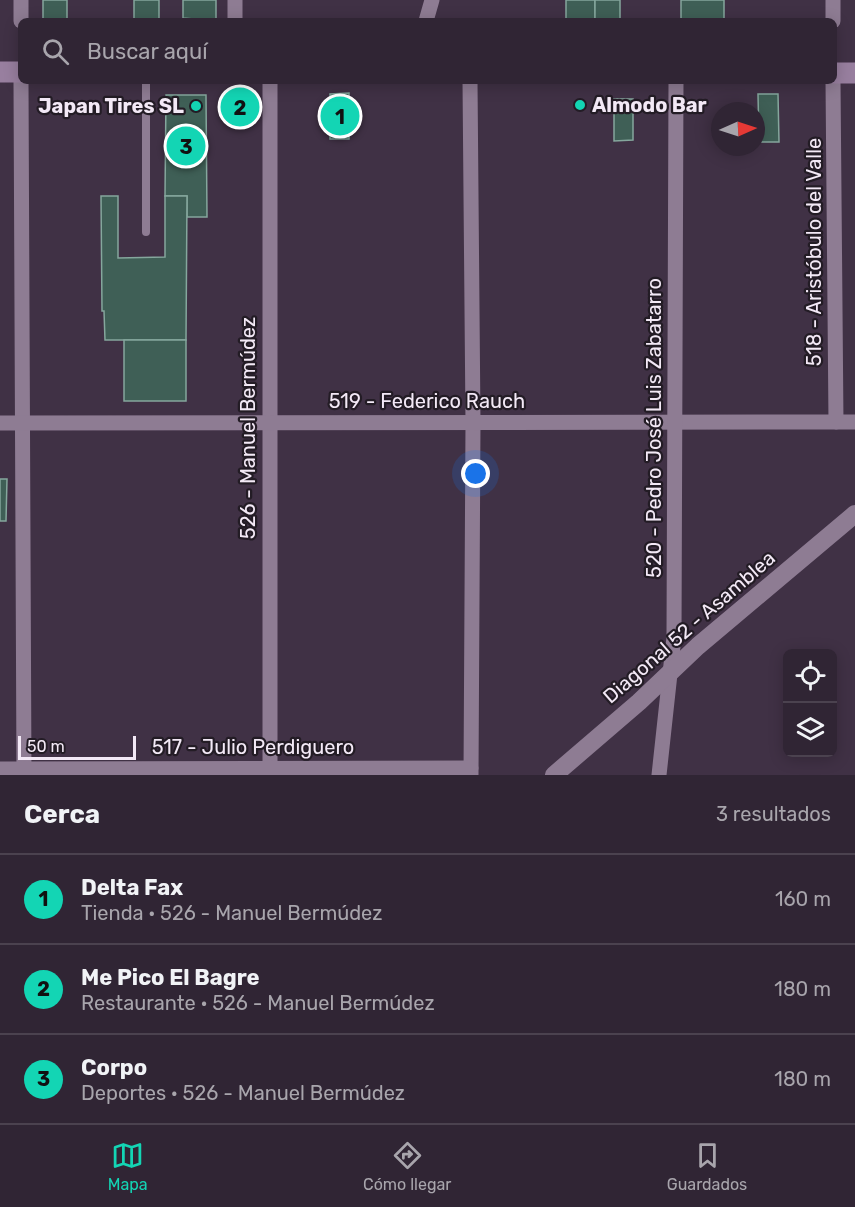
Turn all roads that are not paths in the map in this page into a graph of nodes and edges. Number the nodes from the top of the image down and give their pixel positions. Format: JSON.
{"nodes":[{"id":1,"x":21,"y":0,"type":"edge"},
{"id":2,"x":235,"y":0,"type":"edge"},
{"id":3,"x":432,"y":0,"type":"edge"},
{"id":4,"x":833,"y":0,"type":"edge"},
{"id":5,"x":21,"y":18,"type":"edge"},
{"id":6,"x":235,"y":18,"type":"edge"},
{"id":7,"x":427,"y":18,"type":"edge"},
{"id":8,"x":833,"y":18,"type":"edge"},
{"id":9,"x":0,"y":72,"type":"edge"},
{"id":10,"x":18,"y":72,"type":"edge"},
{"id":11,"x":837,"y":73,"type":"edge"},
{"id":12,"x":855,"y":73,"type":"edge"},
{"id":13,"x":21,"y":84,"type":"edge"},
{"id":14,"x":146,"y":84,"type":"edge"},
{"id":15,"x":270,"y":84,"type":"edge"},
{"id":16,"x":470,"y":84,"type":"edge"},
{"id":17,"x":676,"y":84,"type":"edge"},
{"id":18,"x":833,"y":84,"type":"edge"},
{"id":19,"x":147,"y":232,"type":"dead end"},
{"id":20,"x":269,"y":422,"type":"junction"},
{"id":21,"x":473,"y":422,"type":"junction"},
{"id":22,"x":676,"y":422,"type":"junction"},
{"id":23,"x":836,"y":422,"type":"junction"},
{"id":24,"x":855,"y":422,"type":"edge"},
{"id":25,"x":0,"y":423,"type":"edge"},
{"id":26,"x":22,"y":423,"type":"junction"},
{"id":27,"x":855,"y":514,"type":"edge"},
{"id":28,"x":672,"y":671,"type":"junction"},
{"id":29,"x":0,"y":769,"type":"edge"},
{"id":30,"x":24,"y":772,"type":"edge"},
{"id":31,"x":270,"y":772,"type":"edge"},
{"id":32,"x":471,"y":772,"type":"edge"},
{"id":33,"x":554,"y":775,"type":"edge"},
{"id":34,"x":659,"y":775,"type":"edge"}],
"edges":[{"from":1,"to":5,"type":"street"},
{"from":2,"to":6,"type":"street"},
{"from":3,"to":7,"type":"street"},
{"from":4,"to":8,"type":"street"},
{"from":9,"to":10,"type":"main road"},
{"from":11,"to":12,"type":"main road"},
{"from":13,"to":26,"type":"street"},
{"from":14,"to":19,"type":"lane"},
{"from":15,"to":20,"type":"street","name":"526 - Manuel Bermúdez"},
{"from":16,"to":21,"type":"street"},
{"from":17,"to":22,"type":"street","name":"520 - Pedro José Luis Zabatarro"},
{"from":18,"to":23,"type":"street","name":"518 - Aristóbulo del Valle"},
{"from":20,"to":21,"type":"street","name":"519 - Federico Rauch"},
{"from":20,"to":26,"type":"street","name":"519 - Federico Rauch"},
{"from":20,"to":31,"type":"street","name":"526 - Manuel Bermúdez"},
{"from":21,"to":22,"type":"street","name":"519 - Federico Rauch"},
{"from":21,"to":32,"type":"street"},
{"from":22,"to":23,"type":"street","name":"519 - Federico Rauch"},
{"from":22,"to":28,"type":"street","name":"520 - Pedro José Luis Zabatarro"},
{"from":23,"to":24,"type":"street","name":"519 - Federico Rauch"},
{"from":25,"to":26,"type":"street","name":"519 - Federico Rauch"},
{"from":26,"to":30,"type":"street"},
{"from":27,"to":28,"type":"street","name":"Diagonal 52 - Asamblea"},
{"from":28,"to":33,"type":"street","name":"Diagonal 52 - Asamblea"},
{"from":28,"to":34,"type":"street","name":"520 - Pedro José Luis Zabatarro"},
{"from":29,"to":30,"type":"street","name":"517 - Julio Perdiguero"},
{"from":30,"to":31,"type":"street","name":"517 - Julio Perdiguero"},
{"from":31,"to":32,"type":"street","name":"517 - Julio Perdiguero"}]}
